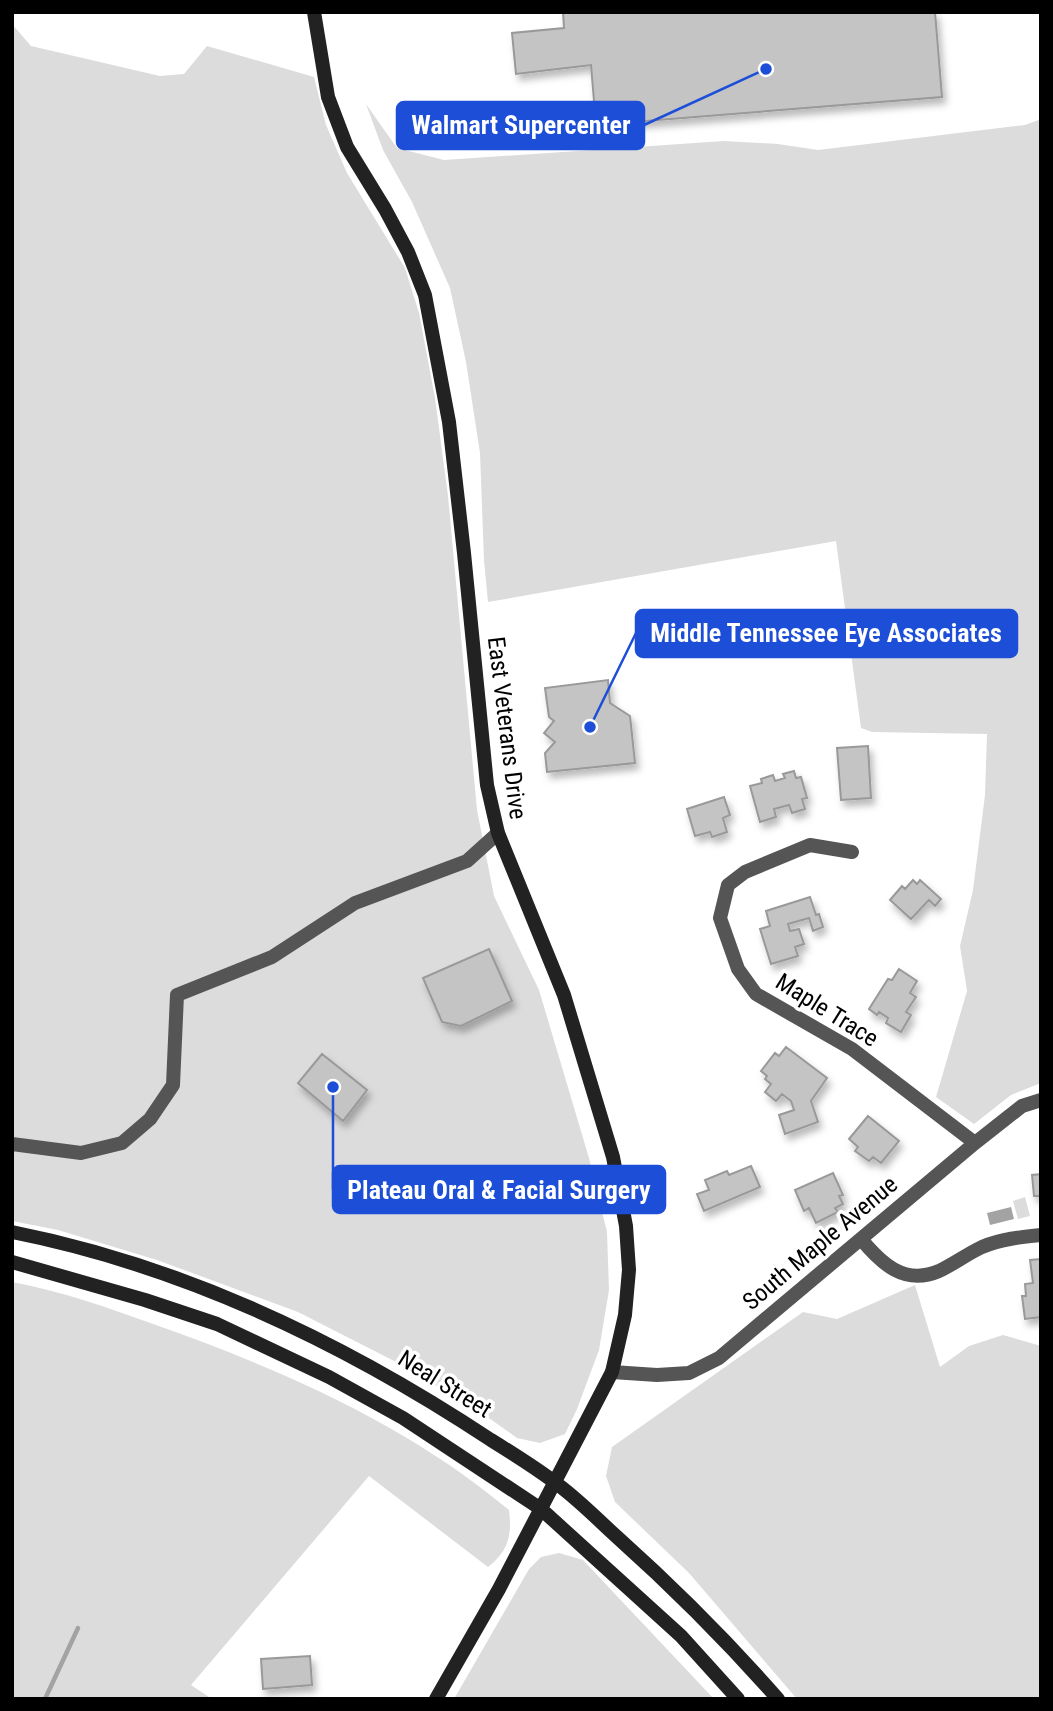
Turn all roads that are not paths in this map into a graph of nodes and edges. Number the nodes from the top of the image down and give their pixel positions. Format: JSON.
{"nodes":[{"id":1,"x":314,"y":12,"type":"edge"},
{"id":2,"x":498,"y":833,"type":"junction"},
{"id":3,"x":852,"y":852,"type":"dead end"},
{"id":4,"x":1041,"y":1100,"type":"edge"},
{"id":5,"x":975,"y":1143,"type":"junction"},
{"id":6,"x":12,"y":1144,"type":"edge"},
{"id":7,"x":12,"y":1232,"type":"edge"},
{"id":8,"x":1041,"y":1236,"type":"edge"},
{"id":9,"x":861,"y":1238,"type":"junction"},
{"id":10,"x":12,"y":1262,"type":"edge"},
{"id":11,"x":612,"y":1372,"type":"junction"},
{"id":12,"x":555,"y":1482,"type":"junction"},
{"id":13,"x":541,"y":1509,"type":"junction"},
{"id":14,"x":436,"y":1699,"type":"edge"},
{"id":15,"x":738,"y":1699,"type":"edge"},
{"id":16,"x":778,"y":1699,"type":"edge"}],
"edges":[{"from":1,"to":2,"type":"street","name":"East Veterans Drive"},
{"from":2,"to":6,"type":"street"},
{"from":2,"to":11,"type":"street","name":"East Veterans Drive"},
{"from":3,"to":5,"type":"street","name":"Maple Trace"},
{"from":4,"to":5,"type":"street","name":"South Maple Avenue"},
{"from":5,"to":9,"type":"street","name":"South Maple Avenue"},
{"from":7,"to":12,"type":"street","name":"Neal Street"},
{"from":8,"to":9,"type":"street"},
{"from":9,"to":11,"type":"street","name":"South Maple Avenue"},
{"from":10,"to":13,"type":"street","name":"Neal Street"},
{"from":11,"to":12,"type":"street","name":"East Veterans Drive"},
{"from":12,"to":13,"type":"street"},
{"from":12,"to":16,"type":"street","name":"Neal Street"},
{"from":13,"to":14,"type":"street"},
{"from":13,"to":15,"type":"street","name":"Neal Street"}]}
